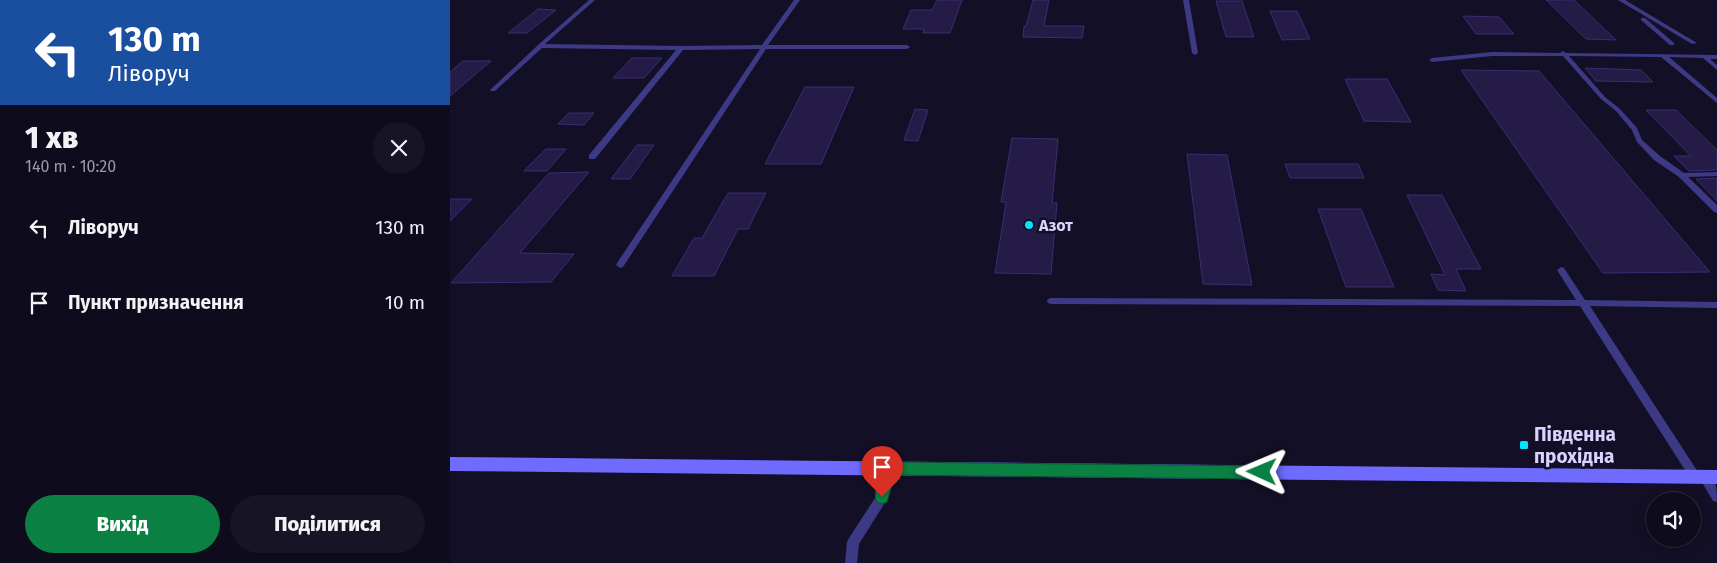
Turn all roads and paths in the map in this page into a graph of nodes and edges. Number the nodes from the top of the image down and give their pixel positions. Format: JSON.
{"nodes":[{"id":1,"x":592,"y":0,"type":"edge"},
{"id":2,"x":797,"y":0,"type":"edge"},
{"id":3,"x":1186,"y":0,"type":"edge"},
{"id":4,"x":1621,"y":0,"type":"edge"},
{"id":5,"x":1628,"y":6,"type":"junction"},
{"id":6,"x":1694,"y":43,"type":"dead end"},
{"id":7,"x":1672,"y":44,"type":"dead end"},
{"id":8,"x":540,"y":46,"type":"junction"},
{"id":9,"x":764,"y":47,"type":"junction"},
{"id":10,"x":907,"y":47,"type":"dead end"},
{"id":11,"x":681,"y":48,"type":"junction"},
{"id":12,"x":1196,"y":53,"type":"dead end"},
{"id":13,"x":1563,"y":53,"type":"junction"},
{"id":14,"x":1663,"y":55,"type":"junction"},
{"id":15,"x":1705,"y":57,"type":"junction"},
{"id":16,"x":1717,"y":57,"type":"edge"},
{"id":17,"x":1432,"y":60,"type":"dead end"},
{"id":18,"x":1717,"y":68,"type":"edge"},
{"id":19,"x":1717,"y":74,"type":"edge"},
{"id":20,"x":492,"y":90,"type":"dead end"},
{"id":21,"x":1717,"y":101,"type":"edge"},
{"id":22,"x":592,"y":157,"type":"dead end"},
{"id":23,"x":1717,"y":174,"type":"edge"},
{"id":24,"x":1682,"y":175,"type":"junction"},
{"id":25,"x":1717,"y":210,"type":"edge"},
{"id":26,"x":620,"y":265,"type":"dead end"},
{"id":27,"x":1560,"y":270,"type":"dead end"},
{"id":28,"x":1051,"y":301,"type":"dead end"},
{"id":29,"x":1582,"y":303,"type":"junction"},
{"id":30,"x":1717,"y":305,"type":"edge"},
{"id":31,"x":450,"y":464,"type":"edge"},
{"id":32,"x":889,"y":469,"type":"junction"},
{"id":33,"x":1706,"y":477,"type":"edge"},
{"id":34,"x":1717,"y":497,"type":"edge"},
{"id":35,"x":851,"y":563,"type":"edge"}],
"edges":[{"from":1,"to":8,"type":"lane"},
{"from":2,"to":9,"type":"lane"},
{"from":3,"to":12,"type":"lane"},
{"from":4,"to":5,"type":"lane"},
{"from":5,"to":6,"type":"lane"},
{"from":5,"to":7,"type":"lane"},
{"from":8,"to":11,"type":"lane"},
{"from":8,"to":20,"type":"lane"},
{"from":9,"to":10,"type":"lane"},
{"from":9,"to":11,"type":"lane"},
{"from":9,"to":26,"type":"lane"},
{"from":11,"to":22,"type":"lane"},
{"from":13,"to":14,"type":"lane"},
{"from":13,"to":17,"type":"lane"},
{"from":13,"to":24,"type":"lane"},
{"from":14,"to":15,"type":"lane"},
{"from":14,"to":21,"type":"lane"},
{"from":15,"to":16,"type":"lane"},
{"from":15,"to":18,"type":"lane"},
{"from":18,"to":19,"type":"lane"},
{"from":23,"to":24,"type":"lane"},
{"from":24,"to":25,"type":"lane"},
{"from":27,"to":29,"type":"lane"},
{"from":28,"to":29,"type":"lane"},
{"from":29,"to":30,"type":"lane"},
{"from":29,"to":33,"type":"lane"},
{"from":31,"to":32,"type":"main road"},
{"from":32,"to":33,"type":"main road"},
{"from":32,"to":35,"type":"lane"},
{"from":33,"to":34,"type":"lane"}]}
